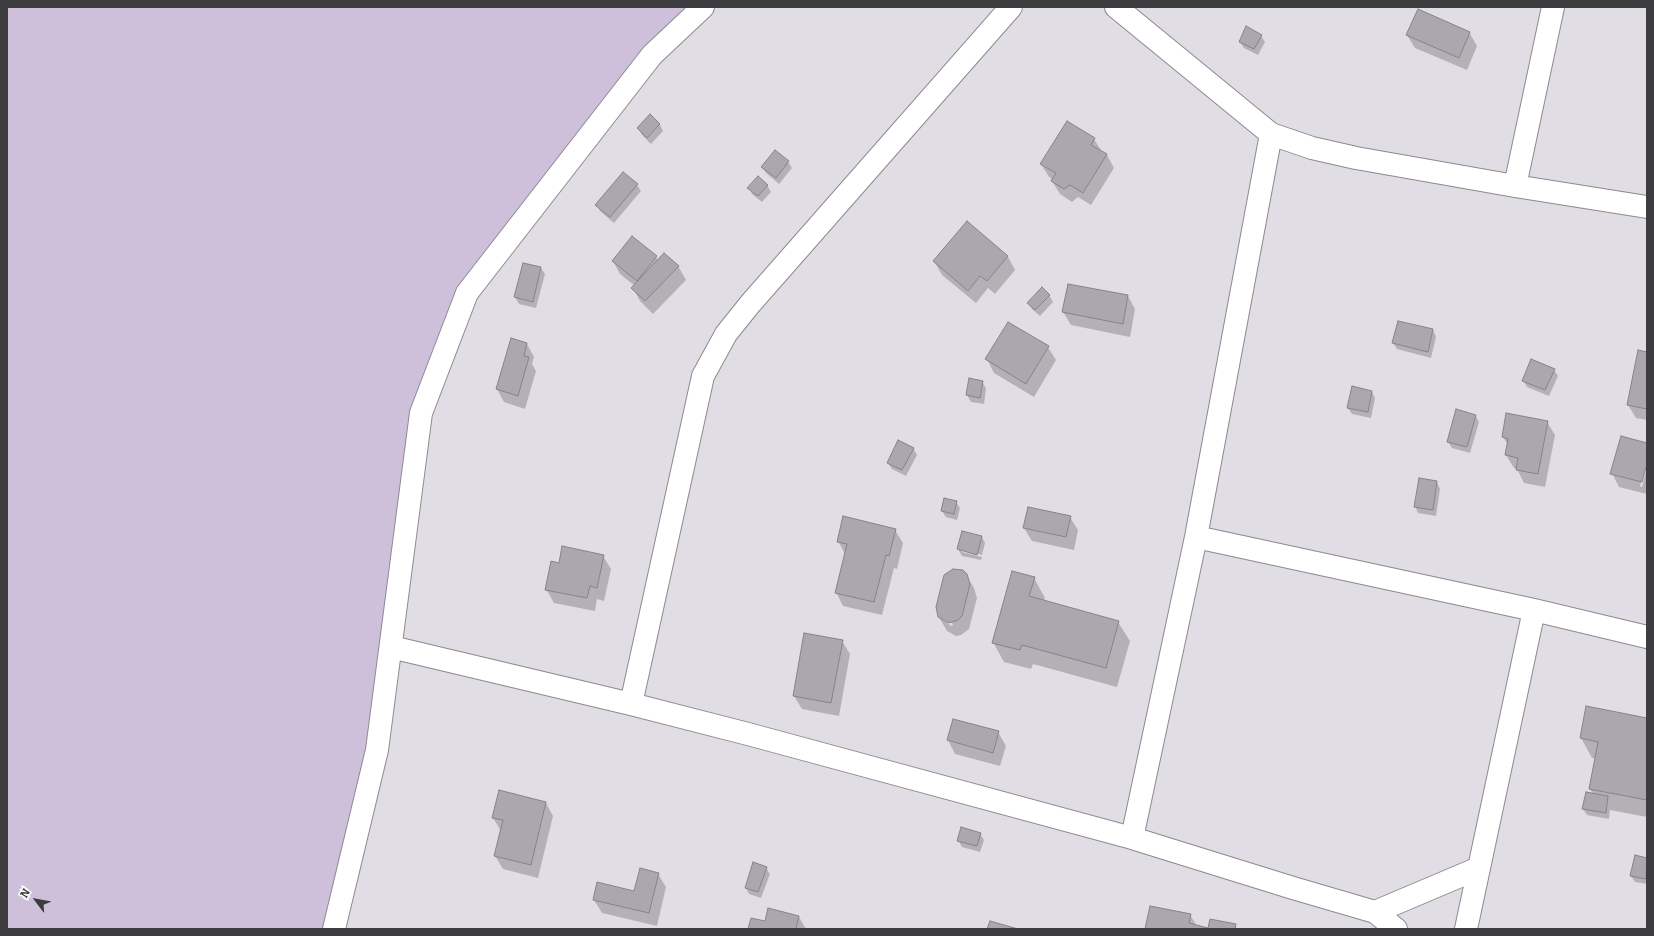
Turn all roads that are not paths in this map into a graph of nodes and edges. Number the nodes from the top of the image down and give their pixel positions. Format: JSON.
{"nodes":[{"id":1,"x":703,"y":7,"type":"edge"},
{"id":2,"x":1011,"y":7,"type":"edge"},
{"id":3,"x":1116,"y":7,"type":"edge"},
{"id":4,"x":1553,"y":7,"type":"edge"},
{"id":5,"x":1271,"y":134,"type":"junction"},
{"id":6,"x":1515,"y":186,"type":"junction"},
{"id":7,"x":1647,"y":207,"type":"edge"},
{"id":8,"x":1196,"y":537,"type":"junction"},
{"id":9,"x":1534,"y":610,"type":"junction"},
{"id":10,"x":1647,"y":637,"type":"edge"},
{"id":11,"x":390,"y":648,"type":"junction"},
{"id":12,"x":631,"y":704,"type":"junction"},
{"id":13,"x":1132,"y":838,"type":"junction"},
{"id":14,"x":1478,"y":868,"type":"junction"},
{"id":15,"x":1375,"y":912,"type":"junction"},
{"id":16,"x":334,"y":929,"type":"edge"},
{"id":17,"x":1396,"y":929,"type":"edge"},
{"id":18,"x":1466,"y":929,"type":"edge"}],
"edges":[{"from":1,"to":11,"type":"street"},
{"from":2,"to":12,"type":"street"},
{"from":3,"to":5,"type":"street"},
{"from":4,"to":6,"type":"street"},
{"from":5,"to":6,"type":"street"},
{"from":5,"to":8,"type":"street"},
{"from":6,"to":7,"type":"street"},
{"from":8,"to":9,"type":"street"},
{"from":8,"to":13,"type":"street"},
{"from":9,"to":10,"type":"street"},
{"from":9,"to":14,"type":"street"},
{"from":11,"to":12,"type":"street"},
{"from":11,"to":16,"type":"street"},
{"from":12,"to":13,"type":"street"},
{"from":13,"to":15,"type":"street"},
{"from":14,"to":15,"type":"street"},
{"from":14,"to":18,"type":"street"},
{"from":15,"to":17,"type":"street"}]}
